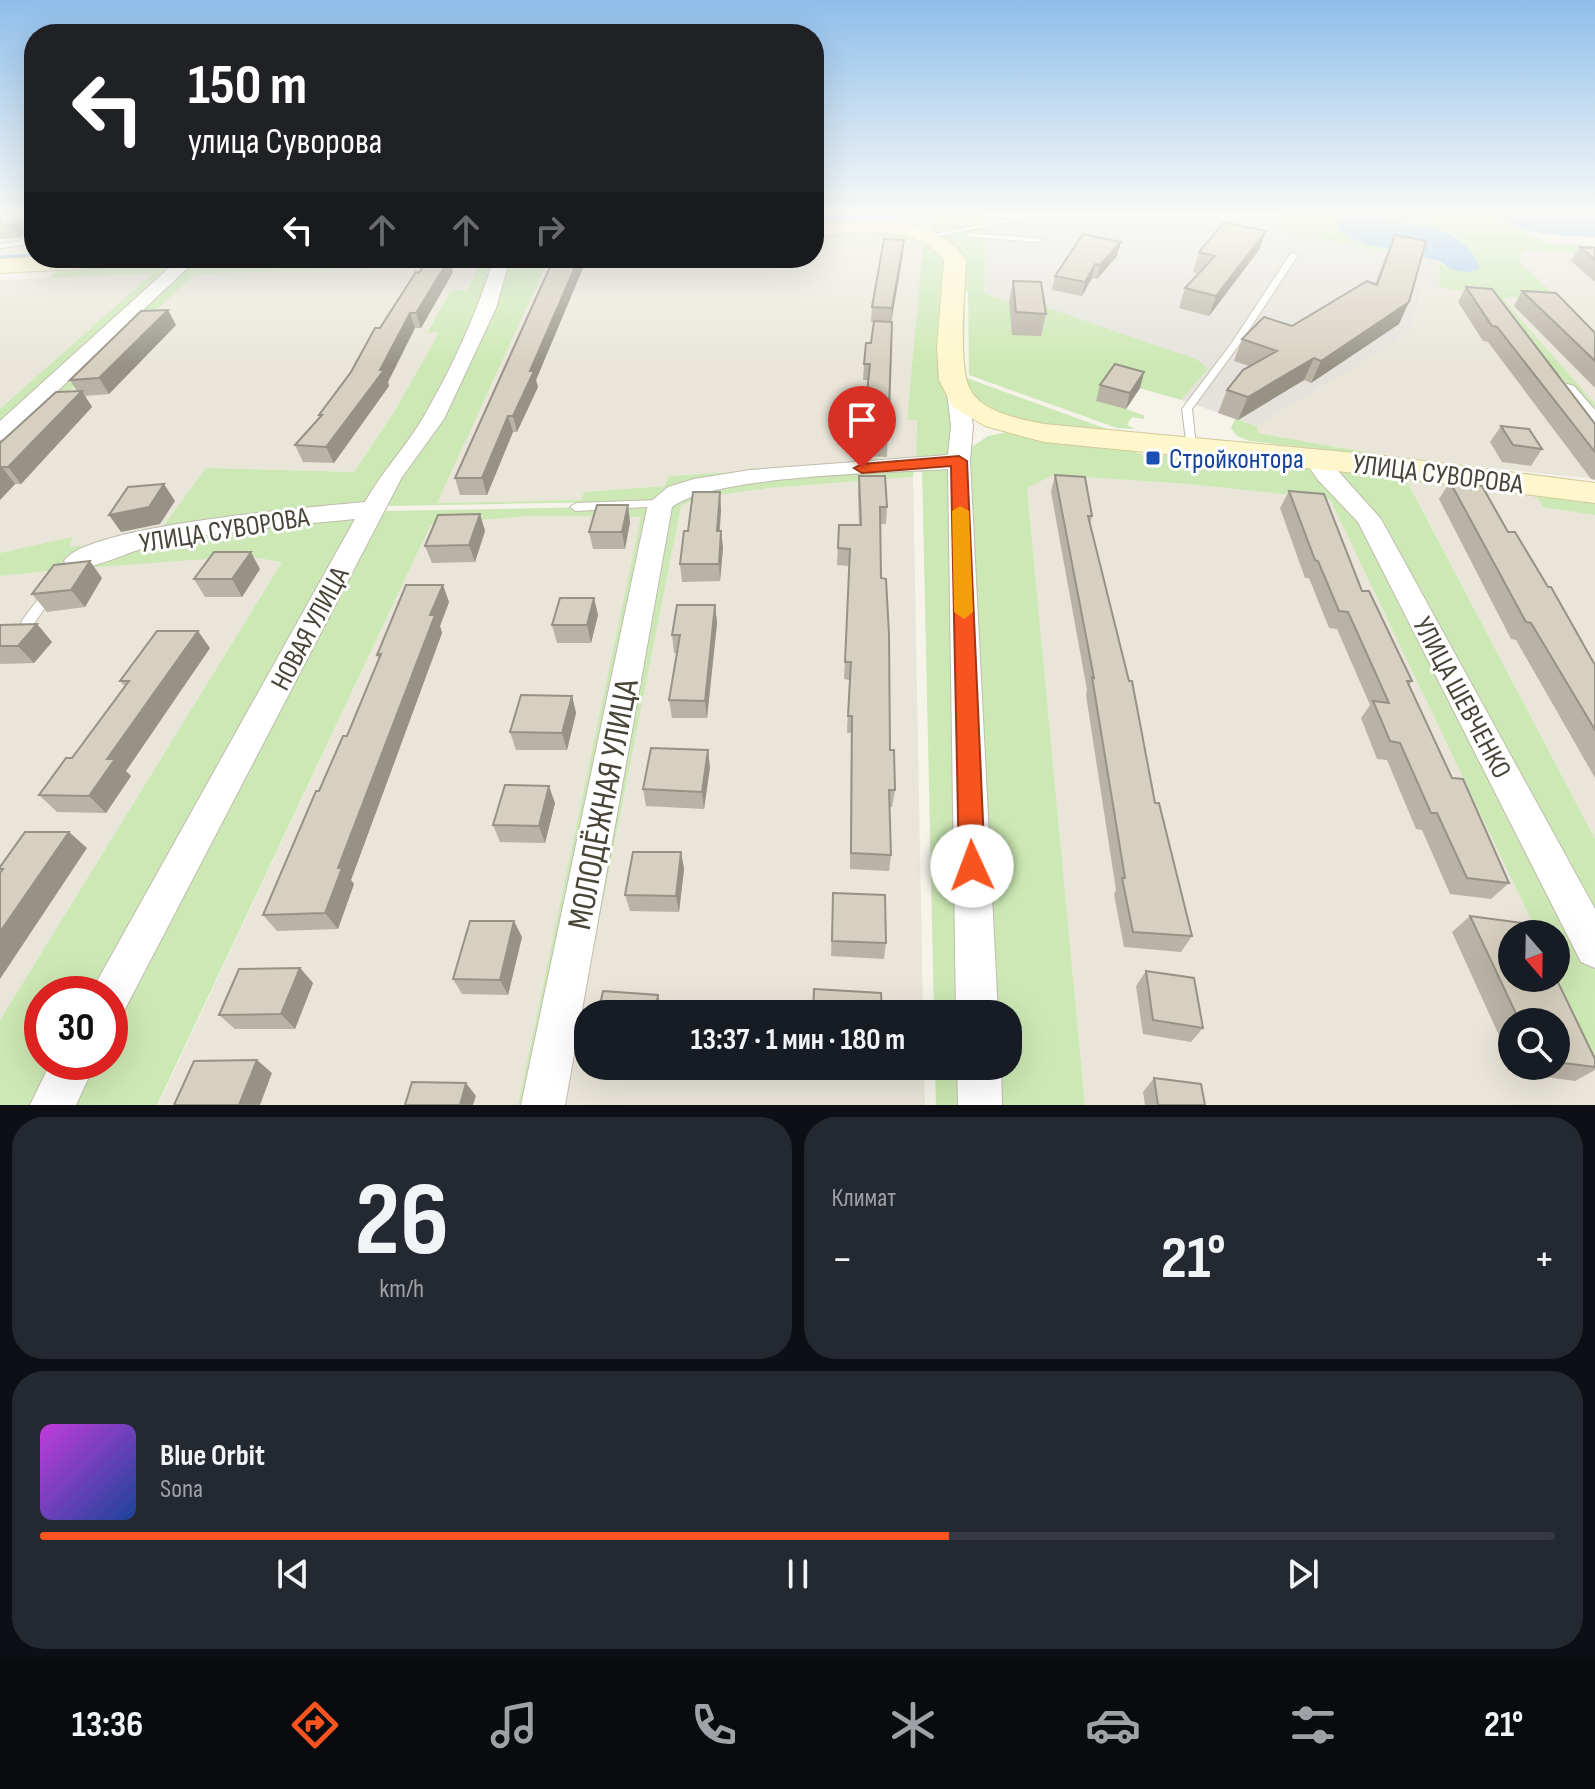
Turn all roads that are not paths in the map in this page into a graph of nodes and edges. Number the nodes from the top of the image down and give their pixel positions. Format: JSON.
{"nodes":[{"id":1,"x":955,"y":264,"type":"edge"},
{"id":2,"x":1288,"y":264,"type":"edge"},
{"id":3,"x":24,"y":265,"type":"edge"},
{"id":4,"x":0,"y":266,"type":"edge"},
{"id":5,"x":179,"y":268,"type":"edge"},
{"id":6,"x":499,"y":268,"type":"edge"},
{"id":7,"x":1553,"y":374,"type":"edge"},
{"id":8,"x":957,"y":392,"type":"junction"},
{"id":9,"x":1007,"y":424,"type":"junction"},
{"id":10,"x":1595,"y":424,"type":"edge"},
{"id":11,"x":0,"y":433,"type":"edge"},
{"id":12,"x":1191,"y":446,"type":"junction"},
{"id":13,"x":960,"y":453,"type":"junction"},
{"id":14,"x":1314,"y":458,"type":"junction"},
{"id":15,"x":1595,"y":493,"type":"edge"},
{"id":16,"x":660,"y":504,"type":"junction"},
{"id":17,"x":576,"y":507,"type":"dead end"},
{"id":18,"x":373,"y":509,"type":"junction"},
{"id":19,"x":67,"y":571,"type":"joint"},
{"id":20,"x":28,"y":622,"type":"edge"},
{"id":21,"x":1595,"y":948,"type":"edge"},
{"id":22,"x":121,"y":976,"type":"edge"},
{"id":23,"x":977,"y":1000,"type":"edge"},
{"id":24,"x":65,"y":1080,"type":"edge"},
{"id":25,"x":979,"y":1080,"type":"edge"},
{"id":26,"x":52,"y":1105,"type":"edge"},
{"id":27,"x":543,"y":1105,"type":"edge"},
{"id":28,"x":980,"y":1105,"type":"edge"}],
"edges":[{"from":1,"to":8,"type":"main road"},
{"from":2,"to":12,"type":"lane"},
{"from":3,"to":4,"type":"main road"},
{"from":5,"to":11,"type":"street"},
{"from":6,"to":18,"type":"street","name":"НОВАЯ УЛИЦА"},
{"from":7,"to":10,"type":"street"},
{"from":8,"to":9,"type":"main road","name":"УЛИЦА СУВОРОВА"},
{"from":8,"to":13,"type":"street"},
{"from":9,"to":12,"type":"main road","name":"УЛИЦА СУВОРОВА"},
{"from":9,"to":13,"type":"street"},
{"from":12,"to":14,"type":"main road","name":"УЛИЦА СУВОРОВА"},
{"from":13,"to":16,"type":"street"},
{"from":13,"to":23,"type":"street"},
{"from":14,"to":15,"type":"main road","name":"УЛИЦА СУВОРОВА"},
{"from":14,"to":21,"type":"street","name":"УЛИЦА ШЕВЧЕНКО"},
{"from":16,"to":17,"type":"lane"},
{"from":16,"to":27,"type":"street","name":"МОЛОДЁЖНАЯ УЛИЦА"},
{"from":18,"to":19,"type":"street","name":"УЛИЦА СУВОРОВА"},
{"from":18,"to":22,"type":"street","name":"НОВАЯ УЛИЦА"},
{"from":19,"to":20,"type":"lane"},
{"from":24,"to":26,"type":"street"},
{"from":25,"to":28,"type":"street"}]}
